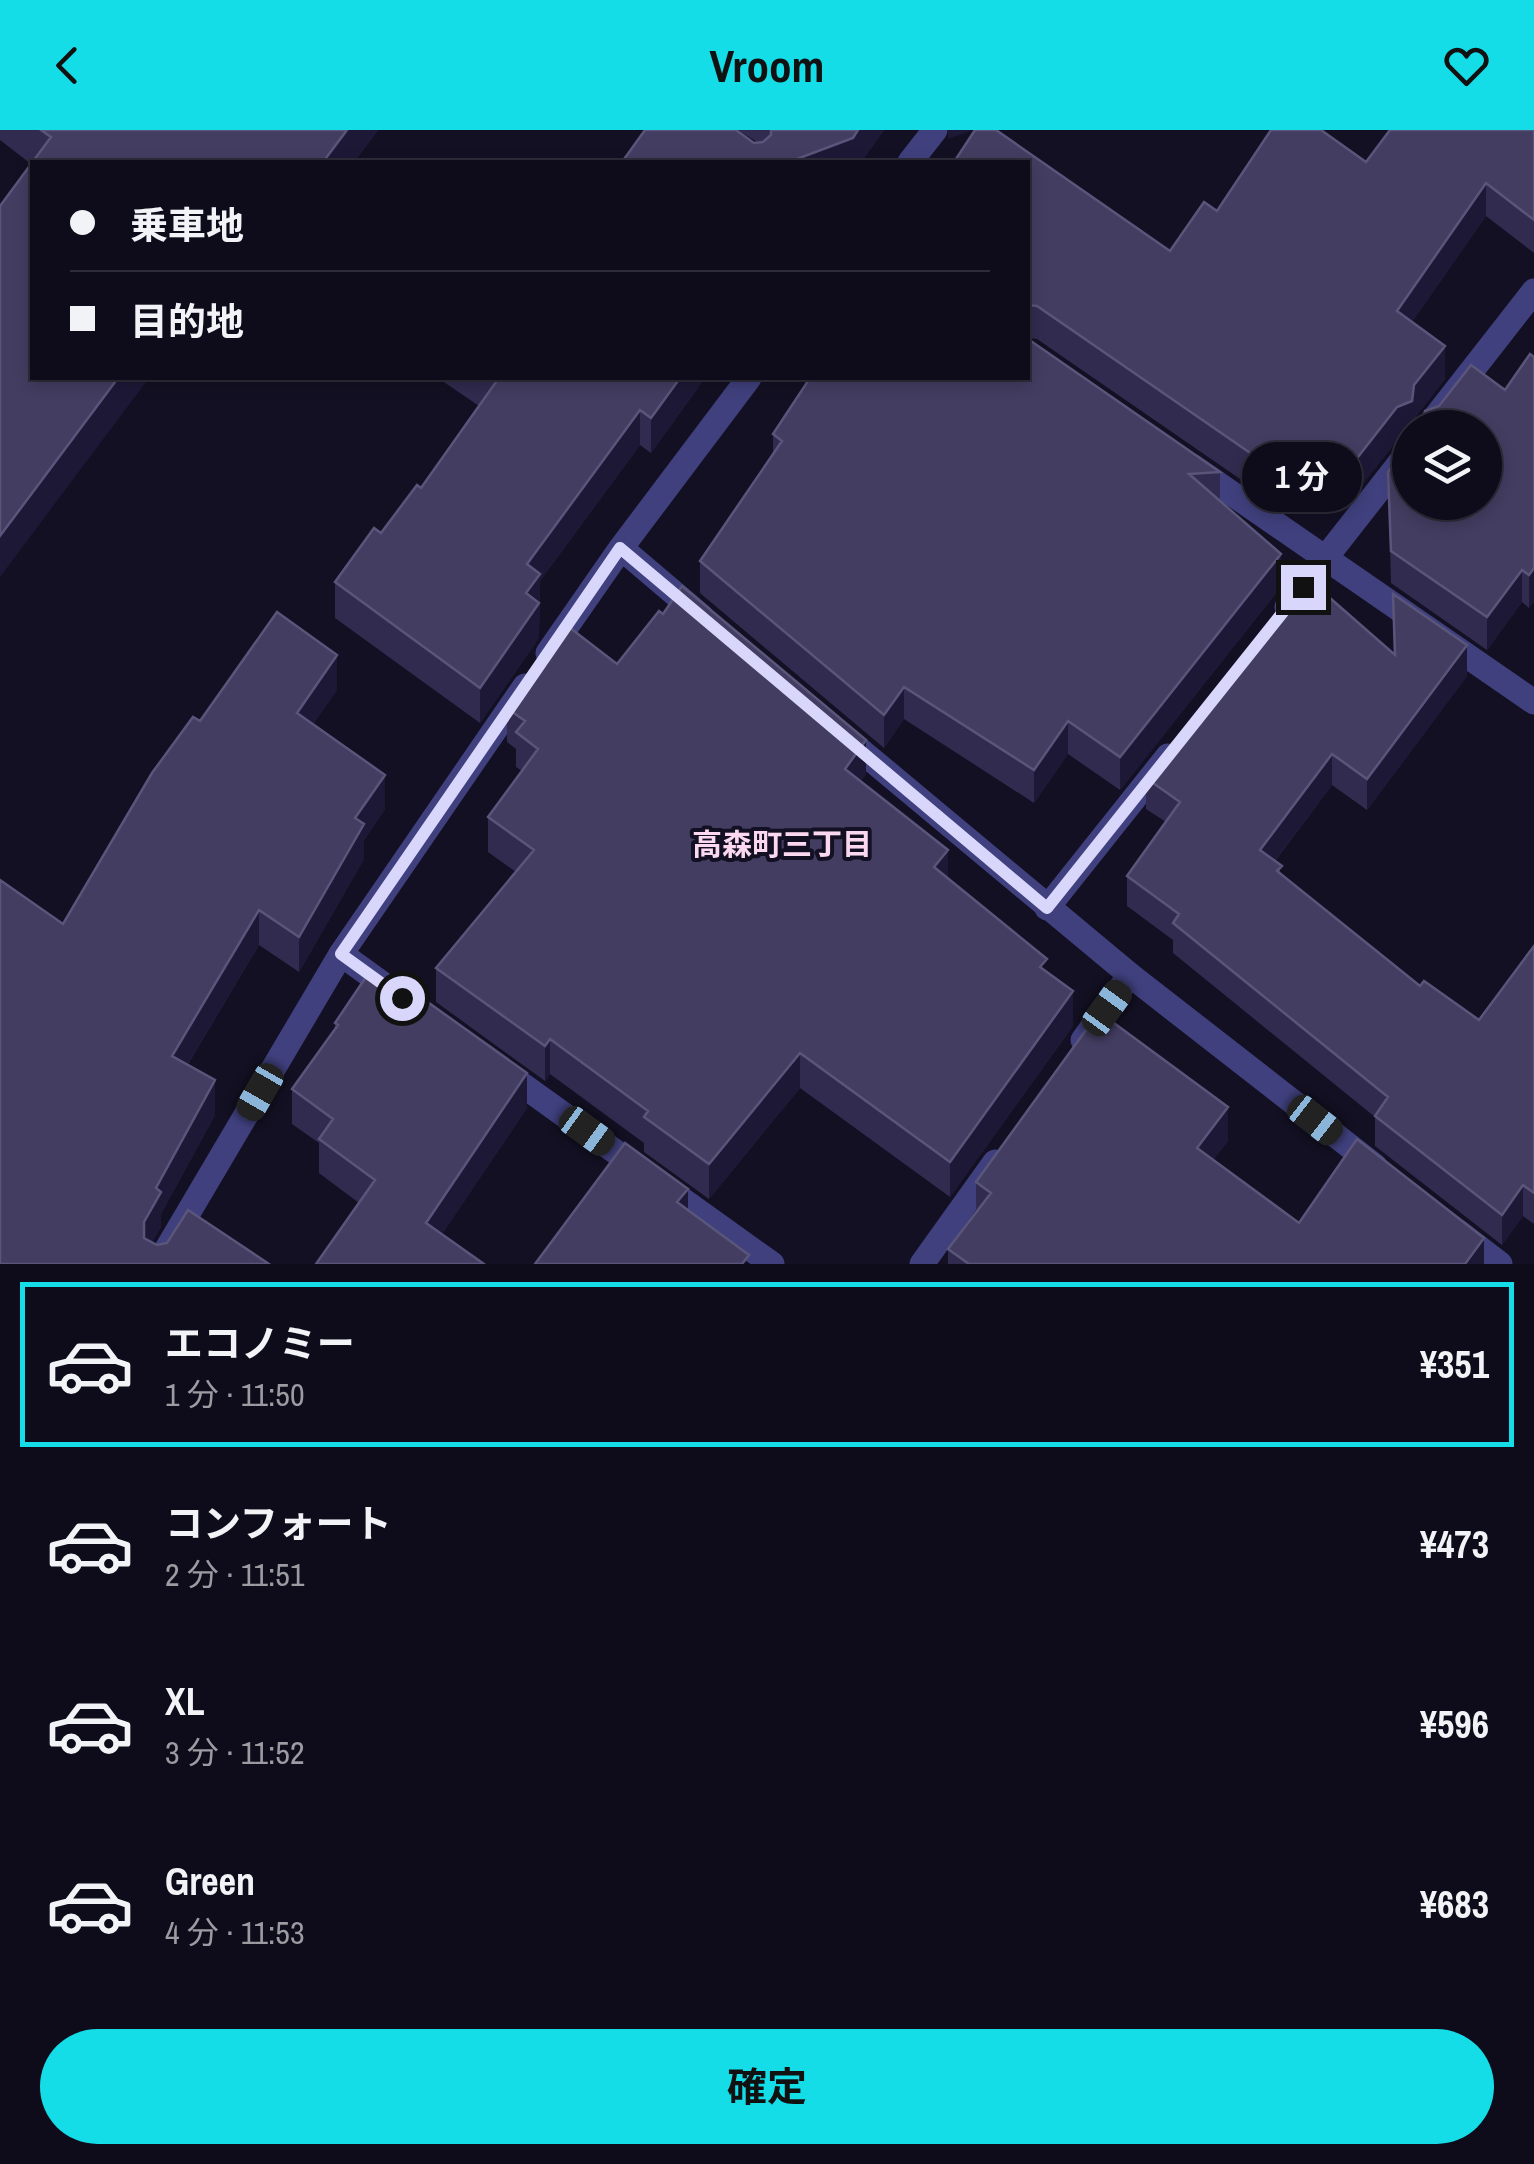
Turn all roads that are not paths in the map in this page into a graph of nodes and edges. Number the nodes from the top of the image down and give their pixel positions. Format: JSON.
{"nodes":[{"id":1,"x":935,"y":130,"type":"edge"},
{"id":2,"x":912,"y":160,"type":"edge"},
{"id":3,"x":1534,"y":291,"type":"edge"},
{"id":4,"x":747,"y":380,"type":"edge"},
{"id":5,"x":1441,"y":410,"type":"edge"},
{"id":6,"x":1169,"y":450,"type":"edge"},
{"id":7,"x":1392,"y":473,"type":"edge"},
{"id":8,"x":620,"y":548,"type":"junction"},
{"id":9,"x":1326,"y":558,"type":"junction"},
{"id":10,"x":1265,"y":634,"type":"edge"},
{"id":11,"x":727,"y":638,"type":"edge"},
{"id":12,"x":1534,"y":702,"type":"edge"},
{"id":13,"x":818,"y":715,"type":"edge"},
{"id":14,"x":1180,"y":740,"type":"edge"},
{"id":15,"x":1047,"y":908,"type":"junction"},
{"id":16,"x":341,"y":954,"type":"junction"},
{"id":17,"x":1130,"y":976,"type":"junction"},
{"id":18,"x":452,"y":1034,"type":"edge"},
{"id":19,"x":1072,"y":1056,"type":"edge"},
{"id":20,"x":484,"y":1058,"type":"edge"},
{"id":21,"x":1014,"y":1136,"type":"edge"},
{"id":22,"x":1392,"y":1180,"type":"edge"},
{"id":23,"x":1438,"y":1216,"type":"edge"},
{"id":24,"x":158,"y":1264,"type":"edge"},
{"id":25,"x":772,"y":1264,"type":"edge"},
{"id":26,"x":922,"y":1264,"type":"edge"},
{"id":27,"x":1500,"y":1264,"type":"edge"}],
"edges":[{"from":1,"to":2,"type":"street"},
{"from":3,"to":5,"type":"street"},
{"from":4,"to":8,"type":"street"},
{"from":6,"to":9,"type":"street"},
{"from":7,"to":9,"type":"street"},
{"from":8,"to":11,"type":"street"},
{"from":8,"to":16,"type":"street"},
{"from":9,"to":10,"type":"street"},
{"from":9,"to":12,"type":"street"},
{"from":13,"to":15,"type":"street"},
{"from":14,"to":15,"type":"street"},
{"from":15,"to":17,"type":"street"},
{"from":16,"to":18,"type":"street"},
{"from":16,"to":24,"type":"street"},
{"from":17,"to":19,"type":"street"},
{"from":17,"to":22,"type":"street"},
{"from":20,"to":25,"type":"street"},
{"from":21,"to":26,"type":"street"},
{"from":23,"to":27,"type":"street"}]}
